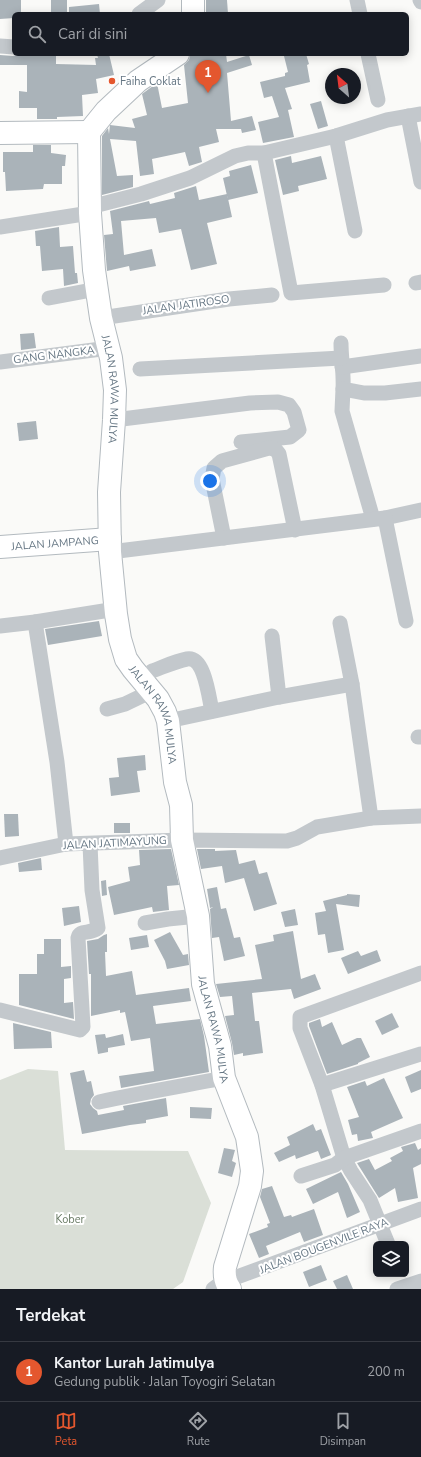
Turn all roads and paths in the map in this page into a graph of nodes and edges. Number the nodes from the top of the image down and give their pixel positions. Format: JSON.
{"nodes":[{"id":1,"x":158,"y":0,"type":"edge"},
{"id":2,"x":193,"y":0,"type":"edge"},
{"id":3,"x":357,"y":0,"type":"edge"},
{"id":4,"x":142,"y":12,"type":"edge"},
{"id":5,"x":193,"y":12,"type":"edge"},
{"id":6,"x":360,"y":12,"type":"edge"},
{"id":7,"x":0,"y":46,"type":"edge"},
{"id":8,"x":12,"y":47,"type":"edge"},
{"id":9,"x":175,"y":56,"type":"edge"},
{"id":10,"x":368,"y":56,"type":"edge"},
{"id":11,"x":378,"y":100,"type":"dead end"},
{"id":12,"x":415,"y":115,"type":"edge"},
{"id":13,"x":89,"y":132,"type":"junction"},
{"id":14,"x":0,"y":133,"type":"edge"},
{"id":15,"x":336,"y":136,"type":"junction"},
{"id":16,"x":264,"y":153,"type":"junction"},
{"id":17,"x":421,"y":182,"type":"edge"},
{"id":18,"x":90,"y":210,"type":"junction"},
{"id":19,"x":0,"y":227,"type":"edge"},
{"id":20,"x":356,"y":231,"type":"dead end"},
{"id":21,"x":384,"y":285,"type":"dead end"},
{"id":22,"x":97,"y":289,"type":"junction"},
{"id":23,"x":272,"y":295,"type":"dead end"},
{"id":24,"x":49,"y":298,"type":"dead end"},
{"id":25,"x":101,"y":318,"type":"junction"},
{"id":26,"x":341,"y":343,"type":"dead end"},
{"id":27,"x":109,"y":348,"type":"junction"},
{"id":28,"x":421,"y":356,"type":"edge"},
{"id":29,"x":0,"y":362,"type":"edge"},
{"id":30,"x":341,"y":363,"type":"junction"},
{"id":31,"x":140,"y":369,"type":"dead end"},
{"id":32,"x":343,"y":389,"type":"junction"},
{"id":33,"x":421,"y":390,"type":"edge"},
{"id":34,"x":114,"y":420,"type":"junction"},
{"id":35,"x":241,"y":442,"type":"dead end"},
{"id":36,"x":421,"y":510,"type":"edge"},
{"id":37,"x":379,"y":519,"type":"junction"},
{"id":38,"x":295,"y":530,"type":"junction"},
{"id":39,"x":224,"y":538,"type":"junction"},
{"id":40,"x":110,"y":546,"type":"junction"},
{"id":41,"x":0,"y":547,"type":"edge"},
{"id":42,"x":116,"y":609,"type":"junction"},
{"id":43,"x":406,"y":621,"type":"dead end"},
{"id":44,"x":35,"y":622,"type":"junction"},
{"id":45,"x":340,"y":623,"type":"dead end"},
{"id":46,"x":0,"y":626,"type":"edge"},
{"id":47,"x":272,"y":636,"type":"dead end"},
{"id":48,"x":152,"y":681,"type":"junction"},
{"id":49,"x":352,"y":684,"type":"junction"},
{"id":50,"x":279,"y":697,"type":"junction"},
{"id":51,"x":107,"y":709,"type":"dead end"},
{"id":52,"x":212,"y":711,"type":"junction"},
{"id":53,"x":168,"y":721,"type":"junction"},
{"id":54,"x":421,"y":816,"type":"edge"},
{"id":55,"x":371,"y":818,"type":"junction"},
{"id":56,"x":182,"y":840,"type":"junction"},
{"id":57,"x":66,"y":844,"type":"junction"},
{"id":58,"x":90,"y":844,"type":"junction"},
{"id":59,"x":0,"y":858,"type":"edge"},
{"id":60,"x":198,"y":916,"type":"junction"},
{"id":61,"x":145,"y":923,"type":"dead end"},
{"id":62,"x":421,"y":973,"type":"edge"},
{"id":63,"x":0,"y":1010,"type":"edge"},
{"id":64,"x":421,"y":1054,"type":"edge"},
{"id":65,"x":224,"y":1078,"type":"junction"},
{"id":66,"x":322,"y":1085,"type":"junction"},
{"id":67,"x":99,"y":1102,"type":"dead end"},
{"id":68,"x":421,"y":1131,"type":"edge"},
{"id":69,"x":344,"y":1158,"type":"junction"},
{"id":70,"x":301,"y":1176,"type":"dead end"},
{"id":71,"x":421,"y":1209,"type":"edge"},
{"id":72,"x":380,"y":1224,"type":"junction"},
{"id":73,"x":387,"y":1241,"type":"edge"},
{"id":74,"x":421,"y":1281,"type":"edge"},
{"id":75,"x":401,"y":1285,"type":"edge"},
{"id":76,"x":223,"y":1286,"type":"edge"}],
"edges":[{"from":1,"to":4,"type":"street"},
{"from":2,"to":5,"type":"main road"},
{"from":3,"to":6,"type":"street"},
{"from":7,"to":8,"type":"street"},
{"from":9,"to":13,"type":"main road"},
{"from":10,"to":11,"type":"street"},
{"from":12,"to":15,"type":"street"},
{"from":12,"to":17,"type":"street"},
{"from":13,"to":14,"type":"main road"},
{"from":13,"to":18,"type":"main road","name":"JALAN RAWA MULYA"},
{"from":15,"to":16,"type":"street"},
{"from":15,"to":20,"type":"street"},
{"from":16,"to":18,"type":"street"},
{"from":16,"to":21,"type":"street"},
{"from":18,"to":19,"type":"street"},
{"from":18,"to":22,"type":"main road","name":"JALAN RAWA MULYA"},
{"from":22,"to":24,"type":"street"},
{"from":22,"to":25,"type":"main road","name":"JALAN RAWA MULYA"},
{"from":23,"to":25,"type":"street","name":"JALAN JATIROSO"},
{"from":25,"to":27,"type":"main road","name":"JALAN RAWA MULYA"},
{"from":26,"to":30,"type":"street"},
{"from":27,"to":29,"type":"street","name":"GANG NANGKA"},
{"from":27,"to":34,"type":"main road","name":"JALAN RAWA MULYA"},
{"from":28,"to":30,"type":"street"},
{"from":30,"to":31,"type":"street"},
{"from":30,"to":32,"type":"street"},
{"from":32,"to":33,"type":"street"},
{"from":32,"to":37,"type":"street"},
{"from":34,"to":35,"type":"street"},
{"from":34,"to":40,"type":"main road","name":"JALAN RAWA MULYA"},
{"from":36,"to":37,"type":"street"},
{"from":37,"to":38,"type":"street"},
{"from":37,"to":43,"type":"street"},
{"from":38,"to":39,"type":"street"},
{"from":38,"to":39,"type":"street"},
{"from":39,"to":40,"type":"street"},
{"from":40,"to":41,"type":"main road","name":"JALAN JAMPANG"},
{"from":40,"to":42,"type":"main road","name":"JALAN RAWA MULYA"},
{"from":42,"to":44,"type":"street"},
{"from":42,"to":48,"type":"main road","name":"JALAN RAWA MULYA"},
{"from":44,"to":46,"type":"street"},
{"from":44,"to":57,"type":"street"},
{"from":45,"to":49,"type":"street"},
{"from":47,"to":50,"type":"street"},
{"from":48,"to":51,"type":"street"},
{"from":48,"to":52,"type":"street"},
{"from":48,"to":53,"type":"main road","name":"JALAN RAWA MULYA"},
{"from":49,"to":50,"type":"street"},
{"from":49,"to":55,"type":"street"},
{"from":50,"to":52,"type":"street"},
{"from":52,"to":53,"type":"street"},
{"from":53,"to":56,"type":"main road","name":"JALAN RAWA MULYA"},
{"from":54,"to":55,"type":"street","name":"JALAN JATIMAYUNG"},
{"from":55,"to":56,"type":"street","name":"JALAN JATIMAYUNG"},
{"from":56,"to":58,"type":"street","name":"JALAN JATIMAYUNG"},
{"from":56,"to":60,"type":"main road","name":"JALAN RAWA MULYA"},
{"from":57,"to":58,"type":"street","name":"JALAN JATIMAYUNG"},
{"from":57,"to":59,"type":"street","name":"JALAN JATIMAYUNG"},
{"from":58,"to":63,"type":"street"},
{"from":60,"to":61,"type":"street"},
{"from":60,"to":65,"type":"main road","name":"JALAN RAWA MULYA"},
{"from":62,"to":66,"type":"street"},
{"from":64,"to":66,"type":"street"},
{"from":65,"to":67,"type":"street"},
{"from":65,"to":76,"type":"main road","name":"JALAN RAWA MULYA"},
{"from":66,"to":69,"type":"street"},
{"from":68,"to":69,"type":"street"},
{"from":69,"to":70,"type":"street"},
{"from":69,"to":72,"type":"street"},
{"from":71,"to":72,"type":"street","name":"JALAN BOUGENVILE RAYA"},
{"from":72,"to":73,"type":"street"},
{"from":72,"to":76,"type":"street","name":"JALAN BOUGENVILE RAYA"},
{"from":74,"to":75,"type":"street"}]}
